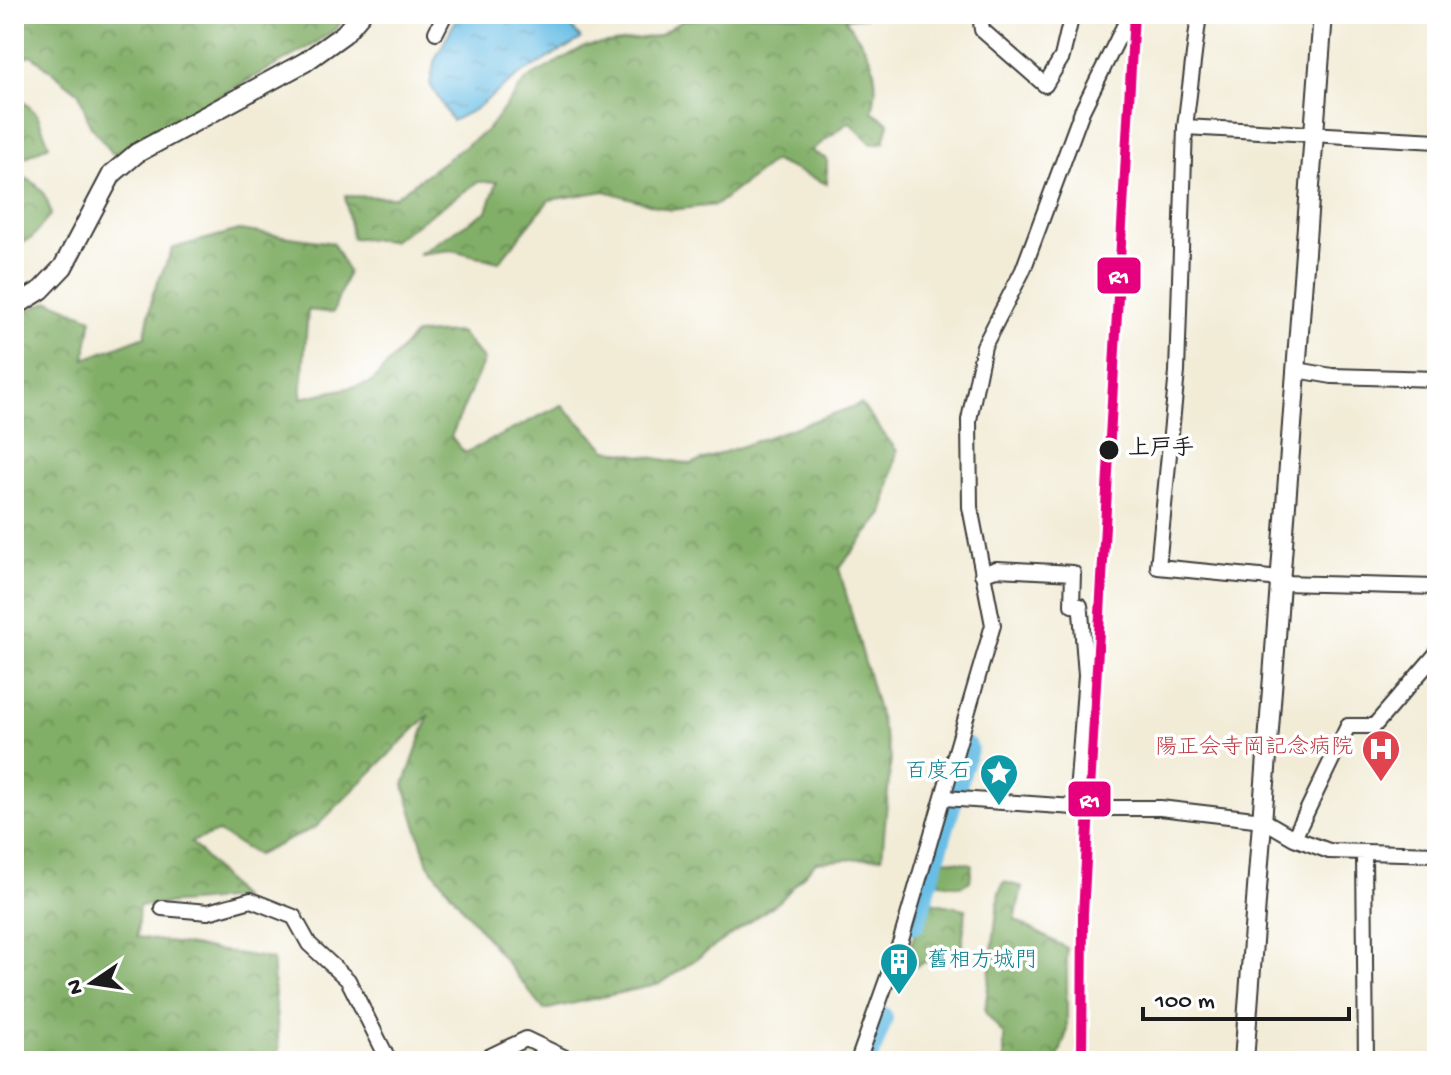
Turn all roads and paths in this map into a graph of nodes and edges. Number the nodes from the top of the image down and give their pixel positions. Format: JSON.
{"nodes":[{"id":1,"x":361,"y":14,"type":"edge"},
{"id":2,"x":445,"y":14,"type":"edge"},
{"id":3,"x":980,"y":14,"type":"edge"},
{"id":4,"x":1072,"y":14,"type":"edge"},
{"id":5,"x":1130,"y":14,"type":"edge"},
{"id":6,"x":1199,"y":14,"type":"edge"},
{"id":7,"x":1323,"y":14,"type":"edge"},
{"id":8,"x":436,"y":32,"type":"dead end"},
{"id":9,"x":1185,"y":127,"type":"junction"},
{"id":10,"x":1315,"y":134,"type":"junction"},
{"id":11,"x":1437,"y":141,"type":"edge"},
{"id":12,"x":14,"y":307,"type":"edge"},
{"id":13,"x":1297,"y":370,"type":"junction"},
{"id":14,"x":1437,"y":379,"type":"edge"},
{"id":15,"x":982,"y":574,"type":"junction"},
{"id":16,"x":1281,"y":583,"type":"junction"},
{"id":17,"x":1437,"y":587,"type":"edge"},
{"id":18,"x":1437,"y":653,"type":"edge"},
{"id":19,"x":951,"y":799,"type":"junction"},
{"id":20,"x":1076,"y":807,"type":"junction"},
{"id":21,"x":1263,"y":820,"type":"junction"},
{"id":22,"x":1294,"y":838,"type":"junction"},
{"id":23,"x":1437,"y":854,"type":"edge"},
{"id":24,"x":1364,"y":855,"type":"junction"},
{"id":25,"x":162,"y":908,"type":"dead end"},
{"id":26,"x":389,"y":1061,"type":"edge"},
{"id":27,"x":480,"y":1061,"type":"edge"},
{"id":28,"x":572,"y":1061,"type":"edge"},
{"id":29,"x":858,"y":1061,"type":"edge"},
{"id":30,"x":1244,"y":1061,"type":"edge"},
{"id":31,"x":1366,"y":1061,"type":"edge"}],
"edges":[{"from":1,"to":12,"type":"street"},
{"from":2,"to":8,"type":"street"},
{"from":3,"to":4,"type":"street"},
{"from":5,"to":15,"type":"street"},
{"from":6,"to":9,"type":"street"},
{"from":7,"to":10,"type":"street"},
{"from":9,"to":10,"type":"street"},
{"from":9,"to":16,"type":"street"},
{"from":10,"to":11,"type":"street"},
{"from":10,"to":13,"type":"street"},
{"from":13,"to":14,"type":"street"},
{"from":13,"to":16,"type":"street"},
{"from":15,"to":19,"type":"street"},
{"from":15,"to":20,"type":"street"},
{"from":16,"to":17,"type":"street"},
{"from":16,"to":21,"type":"street"},
{"from":18,"to":22,"type":"street"},
{"from":19,"to":20,"type":"street"},
{"from":19,"to":29,"type":"street"},
{"from":20,"to":21,"type":"street"},
{"from":21,"to":22,"type":"street"},
{"from":21,"to":30,"type":"street"},
{"from":22,"to":24,"type":"street"},
{"from":23,"to":24,"type":"street"},
{"from":24,"to":31,"type":"street"},
{"from":25,"to":26,"type":"street"},
{"from":27,"to":28,"type":"street"}]}
